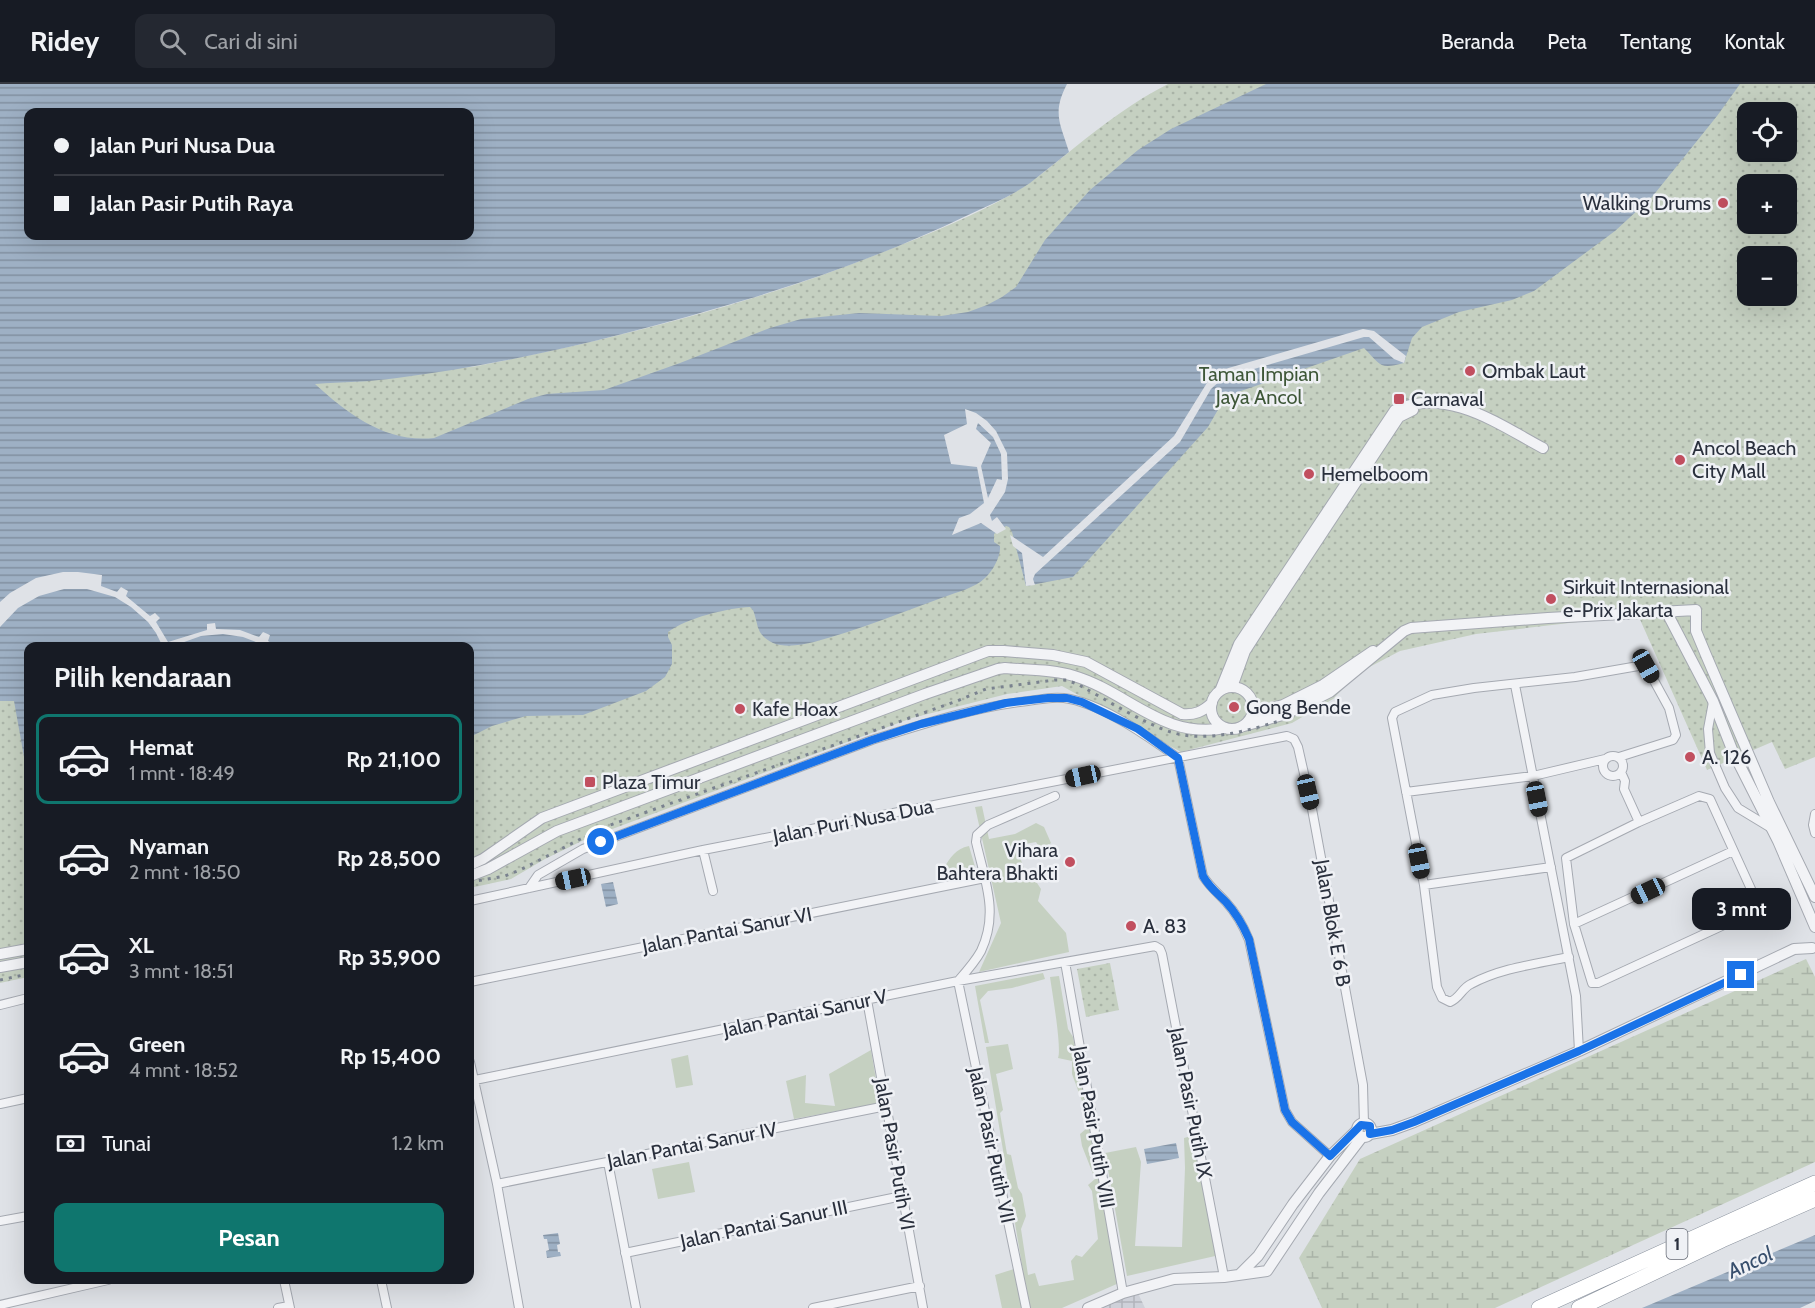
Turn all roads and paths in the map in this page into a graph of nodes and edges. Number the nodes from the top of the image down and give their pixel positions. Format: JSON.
{"nodes":[{"id":1,"x":1666,"y":611,"type":"junction"},
{"id":2,"x":1394,"y":640,"type":"junction"},
{"id":3,"x":1706,"y":656,"type":"junction"},
{"id":4,"x":1692,"y":660,"type":"junction"},
{"id":5,"x":1515,"y":685,"type":"junction"},
{"id":6,"x":896,"y":687,"type":"junction"},
{"id":7,"x":1232,"y":687,"type":"junction"},
{"id":8,"x":1220,"y":691,"type":"junction"},
{"id":9,"x":1713,"y":701,"type":"junction"},
{"id":10,"x":1212,"y":703,"type":"junction"},
{"id":11,"x":902,"y":704,"type":"junction"},
{"id":12,"x":1253,"y":713,"type":"junction"},
{"id":13,"x":1244,"y":726,"type":"junction"},
{"id":14,"x":1225,"y":728,"type":"junction"},
{"id":15,"x":1280,"y":736,"type":"joint"},
{"id":16,"x":1619,"y":757,"type":"junction"},
{"id":17,"x":1178,"y":758,"type":"junction"},
{"id":18,"x":1605,"y":759,"type":"junction"},
{"id":19,"x":1621,"y":772,"type":"junction"},
{"id":20,"x":1533,"y":776,"type":"junction"},
{"id":21,"x":1611,"y":776,"type":"junction"},
{"id":22,"x":1624,"y":789,"type":"junction"},
{"id":23,"x":1406,"y":792,"type":"junction"},
{"id":24,"x":1055,"y":796,"type":"dead end"},
{"id":25,"x":1815,"y":814,"type":"edge"},
{"id":26,"x":1640,"y":822,"type":"junction"},
{"id":27,"x":1771,"y":828,"type":"junction"},
{"id":28,"x":1815,"y":833,"type":"edge"},
{"id":29,"x":513,"y":838,"type":"junction"},
{"id":30,"x":703,"y":850,"type":"junction"},
{"id":31,"x":520,"y":852,"type":"junction"},
{"id":32,"x":1733,"y":852,"type":"junction"},
{"id":33,"x":474,"y":863,"type":"edge"},
{"id":34,"x":1551,"y":867,"type":"junction"},
{"id":35,"x":474,"y":874,"type":"edge"},
{"id":36,"x":984,"y":878,"type":"junction"},
{"id":37,"x":1424,"y":885,"type":"junction"},
{"id":38,"x":529,"y":888,"type":"junction"},
{"id":39,"x":713,"y":891,"type":"dead end"},
{"id":40,"x":1815,"y":897,"type":"edge"},
{"id":41,"x":474,"y":900,"type":"edge"},
{"id":42,"x":1574,"y":924,"type":"junction"},
{"id":43,"x":1815,"y":927,"type":"edge"},
{"id":44,"x":1815,"y":933,"type":"edge"},
{"id":45,"x":1142,"y":949,"type":"joint"},
{"id":46,"x":24,"y":950,"type":"edge"},
{"id":47,"x":1814,"y":951,"type":"edge"},
{"id":48,"x":0,"y":954,"type":"edge"},
{"id":49,"x":1569,"y":957,"type":"junction"},
{"id":50,"x":1065,"y":962,"type":"junction"},
{"id":51,"x":24,"y":963,"type":"edge"},
{"id":52,"x":0,"y":967,"type":"edge"},
{"id":53,"x":474,"y":981,"type":"edge"},
{"id":54,"x":958,"y":981,"type":"junction"},
{"id":55,"x":24,"y":999,"type":"edge"},
{"id":56,"x":867,"y":999,"type":"junction"},
{"id":57,"x":0,"y":1005,"type":"edge"},
{"id":58,"x":1579,"y":1051,"type":"junction"},
{"id":59,"x":474,"y":1080,"type":"edge"},
{"id":60,"x":474,"y":1093,"type":"edge"},
{"id":61,"x":24,"y":1099,"type":"edge"},
{"id":62,"x":0,"y":1104,"type":"edge"},
{"id":63,"x":886,"y":1107,"type":"junction"},
{"id":64,"x":1363,"y":1131,"type":"junction"},
{"id":65,"x":1330,"y":1156,"type":"junction"},
{"id":66,"x":608,"y":1162,"type":"junction"},
{"id":67,"x":1815,"y":1183,"type":"edge"},
{"id":68,"x":497,"y":1184,"type":"junction"},
{"id":69,"x":902,"y":1196,"type":"junction"},
{"id":70,"x":1815,"y":1199,"type":"edge"},
{"id":71,"x":1293,"y":1204,"type":"junction"},
{"id":72,"x":1307,"y":1211,"type":"junction"},
{"id":73,"x":24,"y":1217,"type":"edge"},
{"id":74,"x":0,"y":1221,"type":"edge"},
{"id":75,"x":625,"y":1253,"type":"junction"},
{"id":76,"x":1239,"y":1275,"type":"junction"},
{"id":77,"x":1224,"y":1277,"type":"junction"},
{"id":78,"x":91,"y":1284,"type":"edge"},
{"id":79,"x":285,"y":1284,"type":"edge"},
{"id":80,"x":382,"y":1284,"type":"edge"},
{"id":81,"x":920,"y":1286,"type":"junction"},
{"id":82,"x":1123,"y":1293,"type":"junction"},
{"id":83,"x":0,"y":1305,"type":"edge"},
{"id":84,"x":289,"y":1307,"type":"edge"},
{"id":85,"x":278,"y":1308,"type":"edge"},
{"id":86,"x":387,"y":1308,"type":"edge"},
{"id":87,"x":519,"y":1308,"type":"edge"},
{"id":88,"x":636,"y":1308,"type":"edge"},
{"id":89,"x":813,"y":1308,"type":"edge"},
{"id":90,"x":923,"y":1308,"type":"edge"},
{"id":91,"x":1026,"y":1308,"type":"edge"},
{"id":92,"x":1088,"y":1308,"type":"edge"},
{"id":93,"x":1539,"y":1308,"type":"edge"},
{"id":94,"x":1579,"y":1308,"type":"edge"}],
"edges":[{"from":1,"to":2,"type":"street"},
{"from":1,"to":3,"type":"street"},
{"from":1,"to":4,"type":"street"},
{"from":2,"to":12,"type":"street"},
{"from":2,"to":13,"type":"street"},
{"from":3,"to":4,"type":"street"},
{"from":3,"to":40,"type":"street"},
{"from":4,"to":9,"type":"street"},
{"from":5,"to":16,"type":"street"},
{"from":5,"to":20,"type":"street"},
{"from":5,"to":23,"type":"street"},
{"from":6,"to":10,"type":"street"},
{"from":6,"to":11,"type":"street"},
{"from":6,"to":29,"type":"street"},
{"from":7,"to":8,"type":"street"},
{"from":7,"to":8,"type":"street"},
{"from":7,"to":12,"type":"street"},
{"from":8,"to":10,"type":"street"},
{"from":9,"to":27,"type":"street"},
{"from":9,"to":27,"type":"street"},
{"from":10,"to":14,"type":"street"},
{"from":11,"to":14,"type":"street"},
{"from":11,"to":31,"type":"street"},
{"from":12,"to":13,"type":"street"},
{"from":13,"to":14,"type":"street"},
{"from":15,"to":17,"type":"street","name":"Jalan Puri Nusa Dua"},
{"from":15,"to":64,"type":"street","name":"Jalan Blok E 6 B"},
{"from":16,"to":18,"type":"street"},
{"from":16,"to":19,"type":"street"},
{"from":17,"to":30,"type":"street","name":"Jalan Puri Nusa Dua"},
{"from":17,"to":38,"type":"street"},
{"from":17,"to":65,"type":"street"},
{"from":18,"to":20,"type":"street"},
{"from":18,"to":21,"type":"street"},
{"from":19,"to":21,"type":"street"},
{"from":19,"to":22,"type":"street"},
{"from":20,"to":23,"type":"street"},
{"from":20,"to":34,"type":"street"},
{"from":21,"to":22,"type":"street"},
{"from":22,"to":26,"type":"street"},
{"from":23,"to":37,"type":"street"},
{"from":24,"to":36,"type":"street"},
{"from":25,"to":28,"type":"street"},
{"from":26,"to":32,"type":"street"},
{"from":26,"to":42,"type":"street"},
{"from":27,"to":43,"type":"street"},
{"from":29,"to":31,"type":"street"},
{"from":29,"to":33,"type":"street"},
{"from":30,"to":38,"type":"street","name":"Jalan Puri Nusa Dua"},
{"from":30,"to":39,"type":"street"},
{"from":31,"to":35,"type":"street"},
{"from":32,"to":42,"type":"street"},
{"from":32,"to":42,"type":"street"},
{"from":34,"to":37,"type":"street"},
{"from":34,"to":49,"type":"street"},
{"from":36,"to":53,"type":"street","name":"Jalan Pantai Sanur VI"},
{"from":36,"to":54,"type":"street"},
{"from":37,"to":49,"type":"street"},
{"from":38,"to":41,"type":"street","name":"Jalan Puri Nusa Dua"},
{"from":44,"to":47,"type":"street"},
{"from":45,"to":50,"type":"street","name":"Jalan Pantai Sanur V"},
{"from":45,"to":77,"type":"street","name":"Jalan Pasir Putih IX"},
{"from":46,"to":48,"type":"street"},
{"from":47,"to":58,"type":"street"},
{"from":49,"to":58,"type":"street"},
{"from":50,"to":54,"type":"street","name":"Jalan Pantai Sanur V"},
{"from":50,"to":82,"type":"street","name":"Jalan Pasir Putih VIII"},
{"from":51,"to":52,"type":"street"},
{"from":54,"to":56,"type":"street","name":"Jalan Pantai Sanur V"},
{"from":54,"to":91,"type":"street","name":"Jalan Pasir Putih VII"},
{"from":55,"to":57,"type":"street"},
{"from":56,"to":59,"type":"street","name":"Jalan Pantai Sanur V"},
{"from":56,"to":63,"type":"street","name":"Jalan Pasir Putih VI"},
{"from":58,"to":64,"type":"street"},
{"from":60,"to":68,"type":"street"},
{"from":61,"to":62,"type":"street"},
{"from":63,"to":66,"type":"street","name":"Jalan Pantai Sanur IV"},
{"from":63,"to":69,"type":"street","name":"Jalan Pasir Putih VI"},
{"from":64,"to":65,"type":"street"},
{"from":64,"to":72,"type":"street"},
{"from":65,"to":71,"type":"street"},
{"from":66,"to":68,"type":"street","name":"Jalan Pantai Sanur IV"},
{"from":66,"to":75,"type":"street"},
{"from":67,"to":93,"type":"highway","number":"1"},
{"from":68,"to":87,"type":"street"},
{"from":69,"to":75,"type":"street","name":"Jalan Pantai Sanur III"},
{"from":69,"to":81,"type":"street","name":"Jalan Pasir Putih VI"},
{"from":70,"to":94,"type":"highway","number":"1"},
{"from":71,"to":72,"type":"street"},
{"from":71,"to":76,"type":"street"},
{"from":72,"to":76,"type":"street"},
{"from":73,"to":74,"type":"street"},
{"from":75,"to":88,"type":"street"},
{"from":76,"to":77,"type":"street"},
{"from":77,"to":82,"type":"street"},
{"from":78,"to":83,"type":"street"},
{"from":79,"to":84,"type":"street"},
{"from":80,"to":86,"type":"street"},
{"from":81,"to":89,"type":"street"},
{"from":81,"to":90,"type":"street","name":"Jalan Pasir Putih VI"},
{"from":82,"to":92,"type":"street"},
{"from":84,"to":85,"type":"street"}]}
